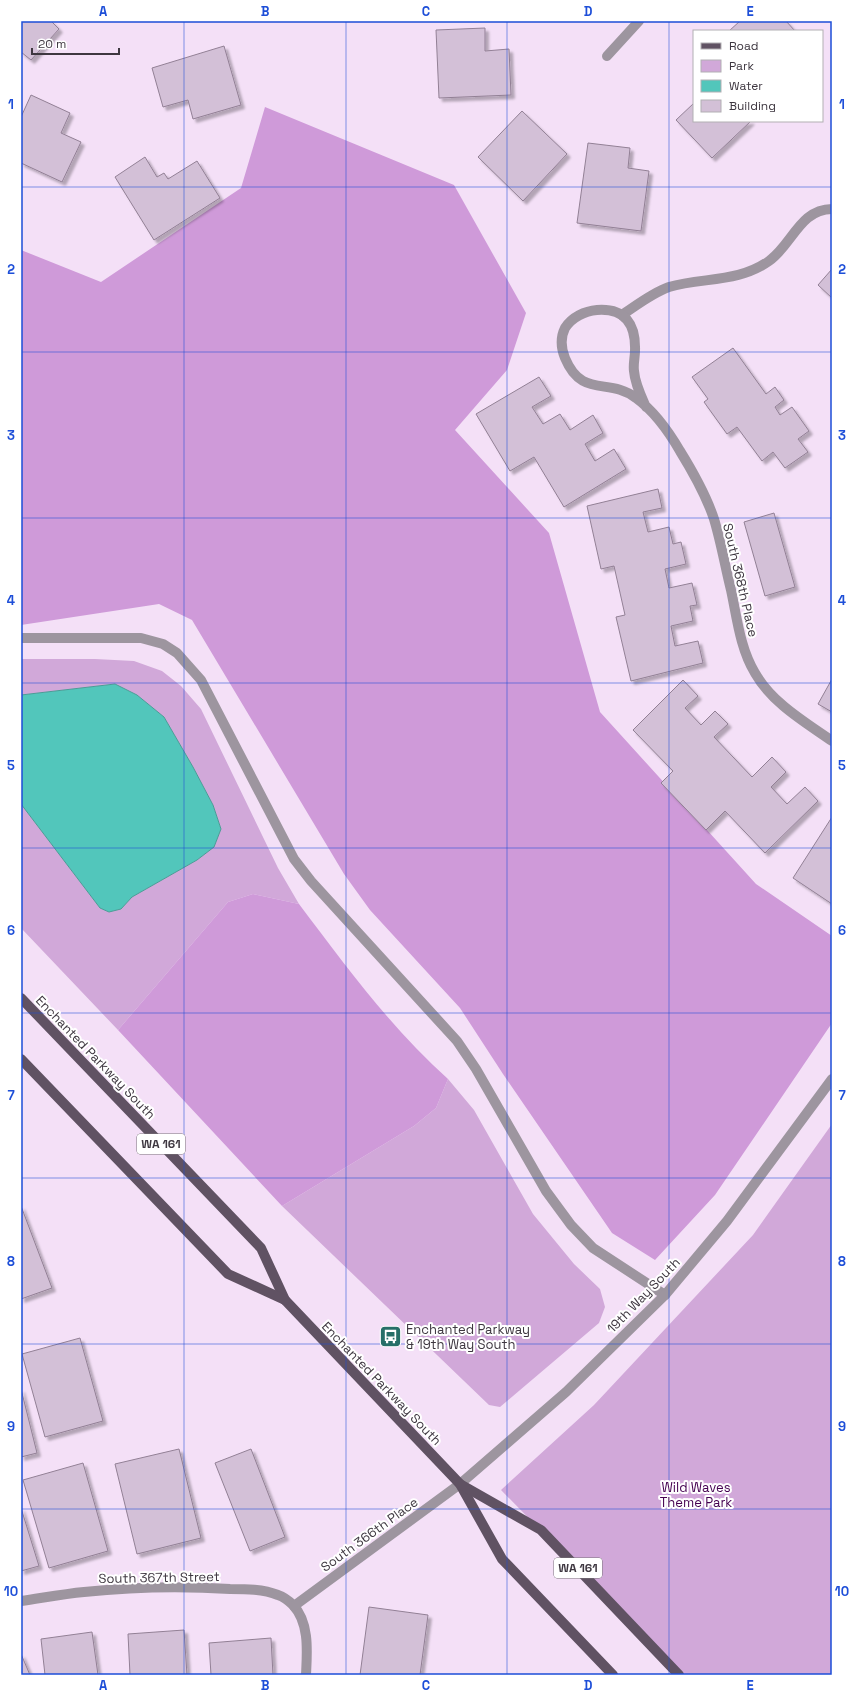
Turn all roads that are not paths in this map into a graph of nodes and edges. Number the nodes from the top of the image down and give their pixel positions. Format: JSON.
{"nodes":[{"id":1,"x":639,"y":21,"type":"edge"},
{"id":2,"x":607,"y":56,"type":"dead end"},
{"id":3,"x":832,"y":209,"type":"edge"},
{"id":4,"x":622,"y":315,"type":"junction"},
{"id":5,"x":646,"y":407,"type":"junction"},
{"id":6,"x":21,"y":638,"type":"edge"},
{"id":7,"x":832,"y":741,"type":"edge"},
{"id":8,"x":21,"y":998,"type":"edge"},
{"id":9,"x":21,"y":1059,"type":"edge"},
{"id":10,"x":832,"y":1080,"type":"edge"},
{"id":11,"x":666,"y":1295,"type":"junction"},
{"id":12,"x":285,"y":1300,"type":"junction"},
{"id":13,"x":460,"y":1484,"type":"junction"},
{"id":14,"x":21,"y":1601,"type":"edge"},
{"id":15,"x":294,"y":1606,"type":"junction"},
{"id":16,"x":306,"y":1675,"type":"edge"},
{"id":17,"x":614,"y":1675,"type":"edge"},
{"id":18,"x":679,"y":1675,"type":"edge"}],
"edges":[{"from":1,"to":2,"type":"street"},
{"from":3,"to":4,"type":"street"},
{"from":4,"to":5,"type":"street","name":"South 368th Place"},
{"from":4,"to":5,"type":"street","name":"South 368th Place"},
{"from":5,"to":7,"type":"street","name":"South 368th Place"},
{"from":6,"to":11,"type":"street"},
{"from":8,"to":12,"type":"main road","name":"Enchanted Parkway South","number":"WA 161"},
{"from":9,"to":12,"type":"main road","name":"Enchanted Parkway South","number":"WA 161"},
{"from":10,"to":11,"type":"street","name":"19th Way South"},
{"from":11,"to":13,"type":"street","name":"19th Way South"},
{"from":12,"to":13,"type":"main road","name":"Enchanted Parkway South","number":"WA 161"},
{"from":13,"to":15,"type":"street","name":"South 366th Place"},
{"from":13,"to":17,"type":"main road","name":"Enchanted Parkway South","number":"WA 161"},
{"from":13,"to":18,"type":"main road","name":"Enchanted Parkway South","number":"WA 161"},
{"from":14,"to":15,"type":"street","name":"South 367th Street"},
{"from":15,"to":16,"type":"street"}]}
